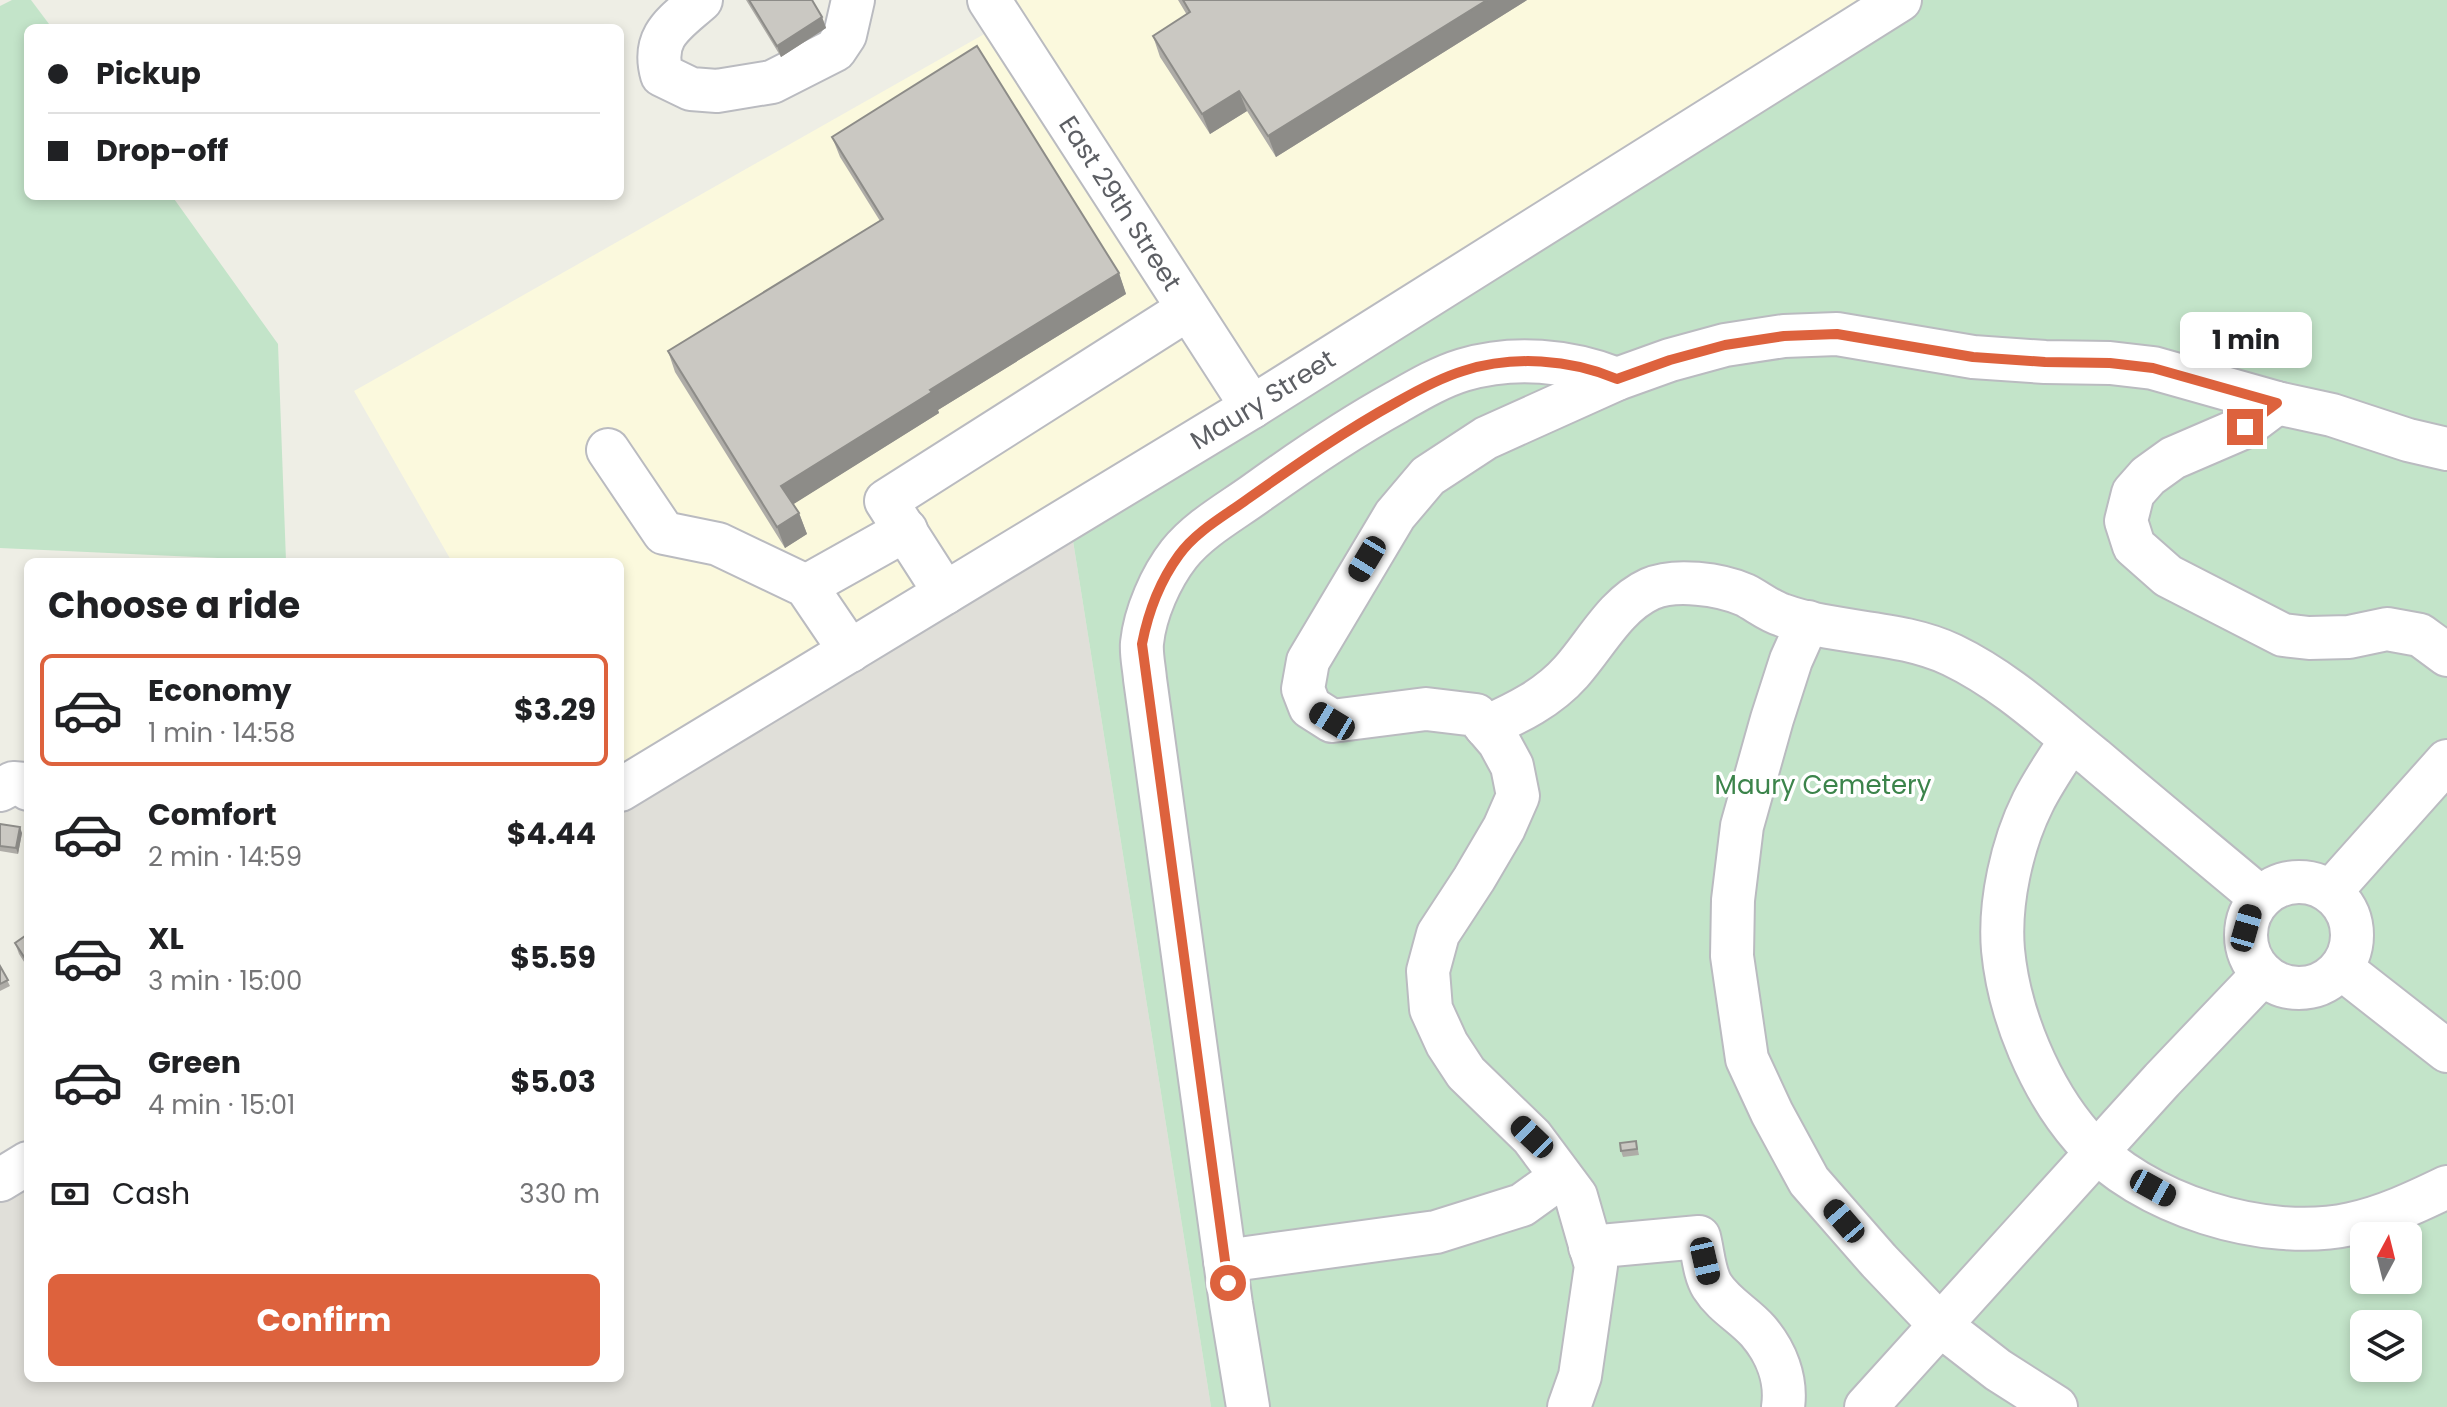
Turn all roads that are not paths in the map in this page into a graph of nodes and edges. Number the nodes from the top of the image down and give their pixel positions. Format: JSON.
{"nodes":[{"id":1,"x":701,"y":0,"type":"edge"},
{"id":2,"x":853,"y":0,"type":"edge"},
{"id":3,"x":989,"y":0,"type":"edge"},
{"id":4,"x":1900,"y":0,"type":"edge"},
{"id":5,"x":1188,"y":309,"type":"junction"},
{"id":6,"x":1617,"y":379,"type":"junction"},
{"id":7,"x":2277,"y":403,"type":"junction"},
{"id":8,"x":1252,"y":407,"type":"junction"},
{"id":9,"x":2447,"y":449,"type":"edge"},
{"id":10,"x":608,"y":450,"type":"dead end"},
{"id":11,"x":906,"y":530,"type":"junction"},
{"id":12,"x":806,"y":586,"type":"junction"},
{"id":13,"x":945,"y":593,"type":"junction"},
{"id":14,"x":1808,"y":622,"type":"junction"},
{"id":15,"x":850,"y":651,"type":"junction"},
{"id":16,"x":2447,"y":655,"type":"edge"},
{"id":17,"x":1486,"y":727,"type":"junction"},
{"id":18,"x":2071,"y":740,"type":"junction"},
{"id":19,"x":2447,"y":761,"type":"edge"},
{"id":20,"x":24,"y":784,"type":"edge"},
{"id":21,"x":624,"y":788,"type":"edge"},
{"id":22,"x":0,"y":790,"type":"edge"},
{"id":23,"x":2331,"y":891,"type":"junction"},
{"id":24,"x":2261,"y":898,"type":"junction"},
{"id":25,"x":2341,"y":968,"type":"junction"},
{"id":26,"x":2263,"y":974,"type":"junction"},
{"id":27,"x":2447,"y":1051,"type":"edge"},
{"id":28,"x":2097,"y":1151,"type":"junction"},
{"id":29,"x":24,"y":1165,"type":"edge"},
{"id":30,"x":1561,"y":1177,"type":"junction"},
{"id":31,"x":0,"y":1180,"type":"edge"},
{"id":32,"x":2447,"y":1187,"type":"edge"},
{"id":33,"x":1590,"y":1247,"type":"junction"},
{"id":34,"x":1225,"y":1261,"type":"junction"},
{"id":35,"x":1940,"y":1325,"type":"junction"},
{"id":36,"x":1248,"y":1407,"type":"edge"},
{"id":37,"x":1569,"y":1407,"type":"edge"},
{"id":38,"x":1783,"y":1407,"type":"edge"},
{"id":39,"x":1866,"y":1407,"type":"edge"},
{"id":40,"x":2056,"y":1407,"type":"edge"}],
"edges":[{"from":1,"to":2,"type":"street"},
{"from":3,"to":5,"type":"street","name":"East 29th Street"},
{"from":4,"to":8,"type":"street","name":"Maury Street"},
{"from":5,"to":8,"type":"street","name":"East 29th Street"},
{"from":5,"to":11,"type":"street"},
{"from":6,"to":7,"type":"street"},
{"from":6,"to":17,"type":"street"},
{"from":6,"to":34,"type":"street"},
{"from":7,"to":9,"type":"street"},
{"from":7,"to":16,"type":"street"},
{"from":8,"to":13,"type":"street","name":"Maury Street"},
{"from":10,"to":12,"type":"street"},
{"from":11,"to":12,"type":"street"},
{"from":11,"to":13,"type":"street"},
{"from":12,"to":15,"type":"street"},
{"from":13,"to":15,"type":"street","name":"Maury Street"},
{"from":14,"to":17,"type":"street"},
{"from":14,"to":18,"type":"street"},
{"from":14,"to":35,"type":"street"},
{"from":15,"to":21,"type":"street","name":"Maury Street"},
{"from":17,"to":30,"type":"street"},
{"from":18,"to":24,"type":"street"},
{"from":18,"to":28,"type":"street"},
{"from":19,"to":23,"type":"street"},
{"from":20,"to":22,"type":"street"},
{"from":23,"to":24,"type":"street"},
{"from":23,"to":25,"type":"street"},
{"from":24,"to":26,"type":"street"},
{"from":25,"to":26,"type":"street"},
{"from":25,"to":27,"type":"street"},
{"from":26,"to":28,"type":"street"},
{"from":28,"to":32,"type":"street"},
{"from":28,"to":35,"type":"street"},
{"from":29,"to":31,"type":"street"},
{"from":30,"to":33,"type":"street"},
{"from":30,"to":34,"type":"street"},
{"from":33,"to":37,"type":"street"},
{"from":33,"to":38,"type":"street"},
{"from":34,"to":36,"type":"street"},
{"from":35,"to":39,"type":"street"},
{"from":35,"to":40,"type":"street"}]}
